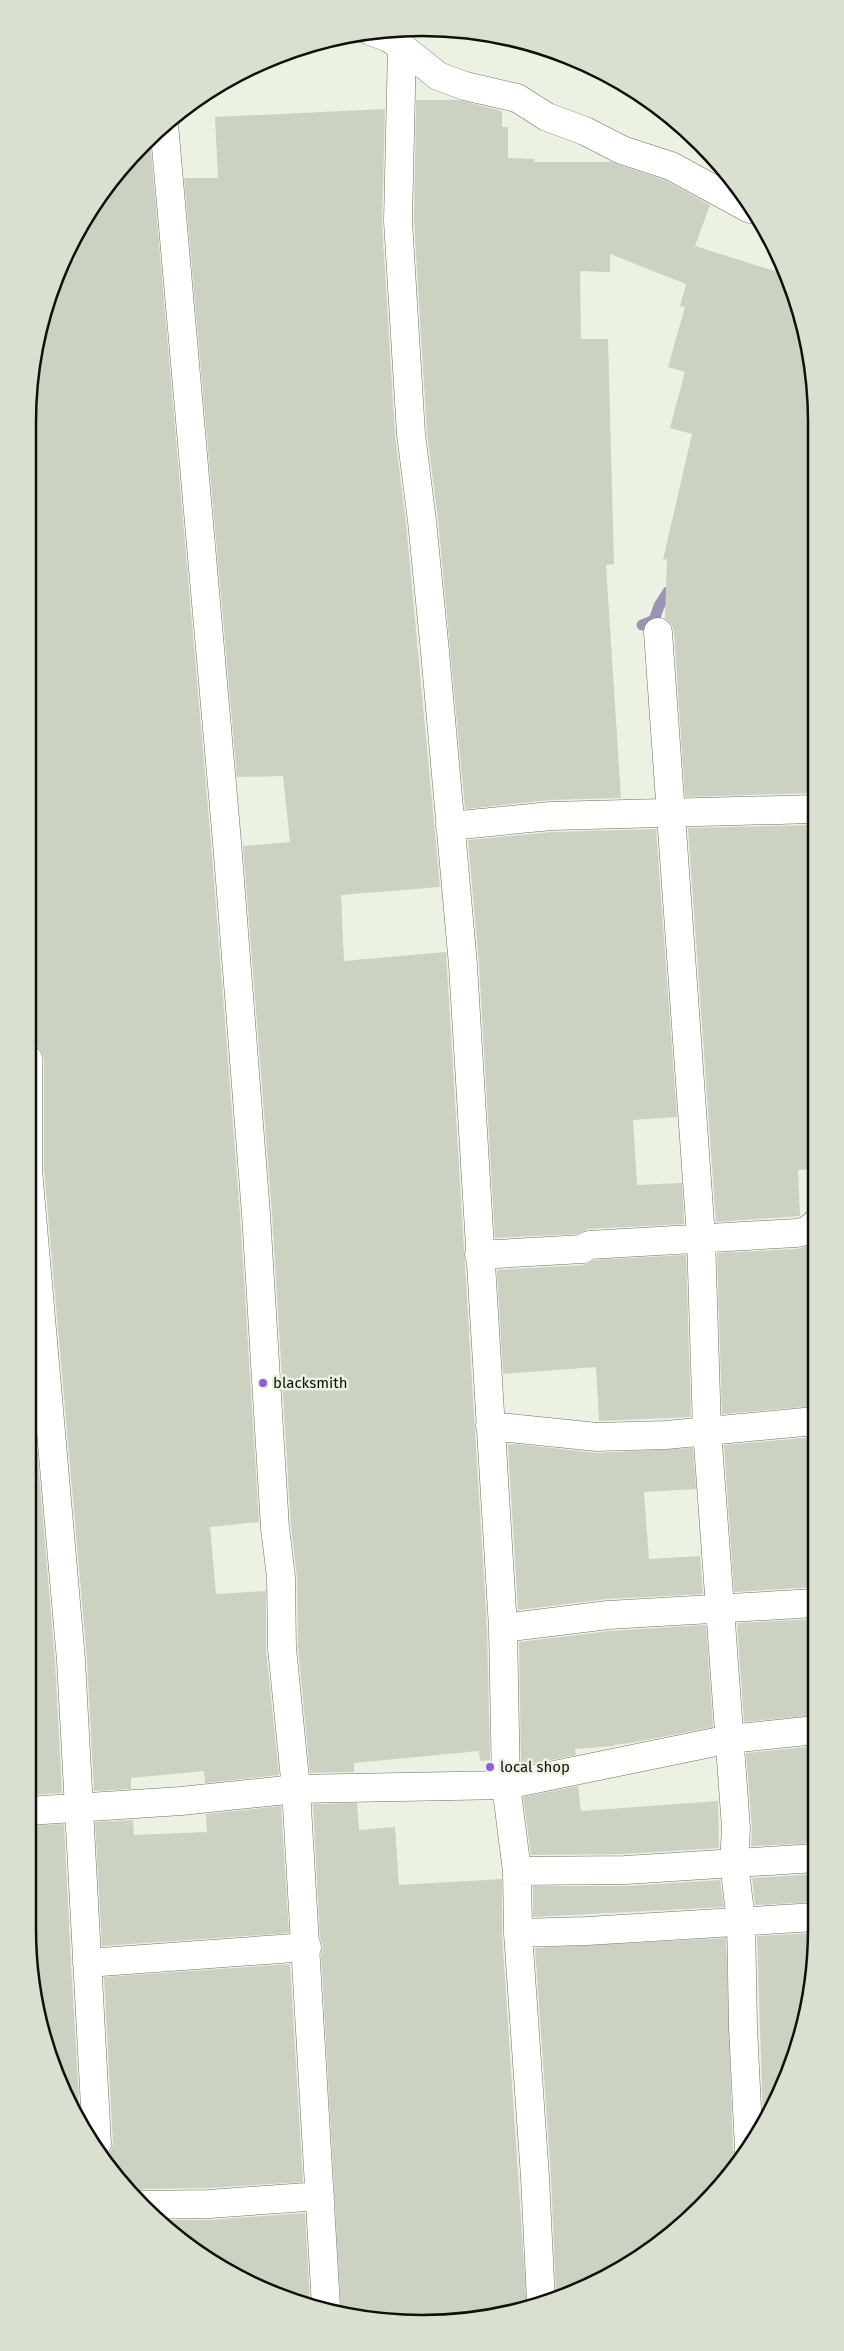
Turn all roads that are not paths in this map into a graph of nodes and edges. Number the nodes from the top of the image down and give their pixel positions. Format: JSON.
{"nodes":[{"id":1,"x":389,"y":38,"type":"edge"},
{"id":2,"x":402,"y":47,"type":"junction"},
{"id":3,"x":165,"y":135,"type":"edge"},
{"id":4,"x":741,"y":205,"type":"edge"},
{"id":5,"x":658,"y":632,"type":"dead end"},
{"id":6,"x":808,"y":809,"type":"edge"},
{"id":7,"x":671,"y":811,"type":"junction"},
{"id":8,"x":450,"y":826,"type":"junction"},
{"id":9,"x":808,"y":1229,"type":"edge"},
{"id":10,"x":701,"y":1237,"type":"junction"},
{"id":11,"x":479,"y":1255,"type":"junction"},
{"id":12,"x":36,"y":1258,"type":"edge"},
{"id":13,"x":808,"y":1421,"type":"edge"},
{"id":14,"x":490,"y":1426,"type":"junction"},
{"id":15,"x":707,"y":1430,"type":"junction"},
{"id":16,"x":808,"y":1603,"type":"edge"},
{"id":17,"x":720,"y":1607,"type":"junction"},
{"id":18,"x":503,"y":1628,"type":"junction"},
{"id":19,"x":808,"y":1731,"type":"edge"},
{"id":20,"x":730,"y":1739,"type":"junction"},
{"id":21,"x":506,"y":1786,"type":"junction"},
{"id":22,"x":296,"y":1789,"type":"junction"},
{"id":23,"x":80,"y":1808,"type":"junction"},
{"id":24,"x":36,"y":1811,"type":"edge"},
{"id":25,"x":808,"y":1858,"type":"edge"},
{"id":26,"x":734,"y":1863,"type":"junction"},
{"id":27,"x":517,"y":1871,"type":"junction"},
{"id":28,"x":808,"y":1917,"type":"edge"},
{"id":29,"x":741,"y":1921,"type":"junction"},
{"id":30,"x":518,"y":1933,"type":"junction"},
{"id":31,"x":307,"y":1947,"type":"junction"},
{"id":32,"x":87,"y":1963,"type":"junction"},
{"id":33,"x":748,"y":2134,"type":"edge"},
{"id":34,"x":97,"y":2136,"type":"edge"},
{"id":35,"x":320,"y":2196,"type":"junction"},
{"id":36,"x":152,"y":2205,"type":"edge"},
{"id":37,"x":541,"y":2296,"type":"edge"},
{"id":38,"x":326,"y":2303,"type":"edge"}],
"edges":[{"from":1,"to":2,"type":"street"},
{"from":2,"to":4,"type":"street"},
{"from":2,"to":8,"type":"street"},
{"from":3,"to":22,"type":"street"},
{"from":5,"to":7,"type":"street"},
{"from":6,"to":7,"type":"street"},
{"from":7,"to":8,"type":"street"},
{"from":7,"to":10,"type":"street"},
{"from":8,"to":11,"type":"street"},
{"from":9,"to":10,"type":"street"},
{"from":10,"to":11,"type":"street"},
{"from":10,"to":15,"type":"street"},
{"from":11,"to":14,"type":"street"},
{"from":12,"to":23,"type":"street"},
{"from":13,"to":15,"type":"street"},
{"from":14,"to":15,"type":"street"},
{"from":14,"to":18,"type":"street"},
{"from":15,"to":17,"type":"street"},
{"from":16,"to":17,"type":"street"},
{"from":17,"to":18,"type":"street"},
{"from":17,"to":20,"type":"street"},
{"from":18,"to":21,"type":"street"},
{"from":19,"to":20,"type":"street"},
{"from":20,"to":21,"type":"street"},
{"from":20,"to":26,"type":"street"},
{"from":21,"to":22,"type":"street"},
{"from":21,"to":27,"type":"street"},
{"from":22,"to":23,"type":"street"},
{"from":22,"to":31,"type":"street"},
{"from":23,"to":24,"type":"street"},
{"from":23,"to":32,"type":"street"},
{"from":25,"to":26,"type":"street"},
{"from":26,"to":27,"type":"street"},
{"from":26,"to":29,"type":"street"},
{"from":27,"to":30,"type":"street"},
{"from":28,"to":29,"type":"street"},
{"from":29,"to":30,"type":"street"},
{"from":29,"to":33,"type":"street"},
{"from":30,"to":37,"type":"street"},
{"from":31,"to":32,"type":"street"},
{"from":31,"to":35,"type":"street"},
{"from":32,"to":34,"type":"street"},
{"from":35,"to":36,"type":"street"},
{"from":35,"to":38,"type":"street"}]}
